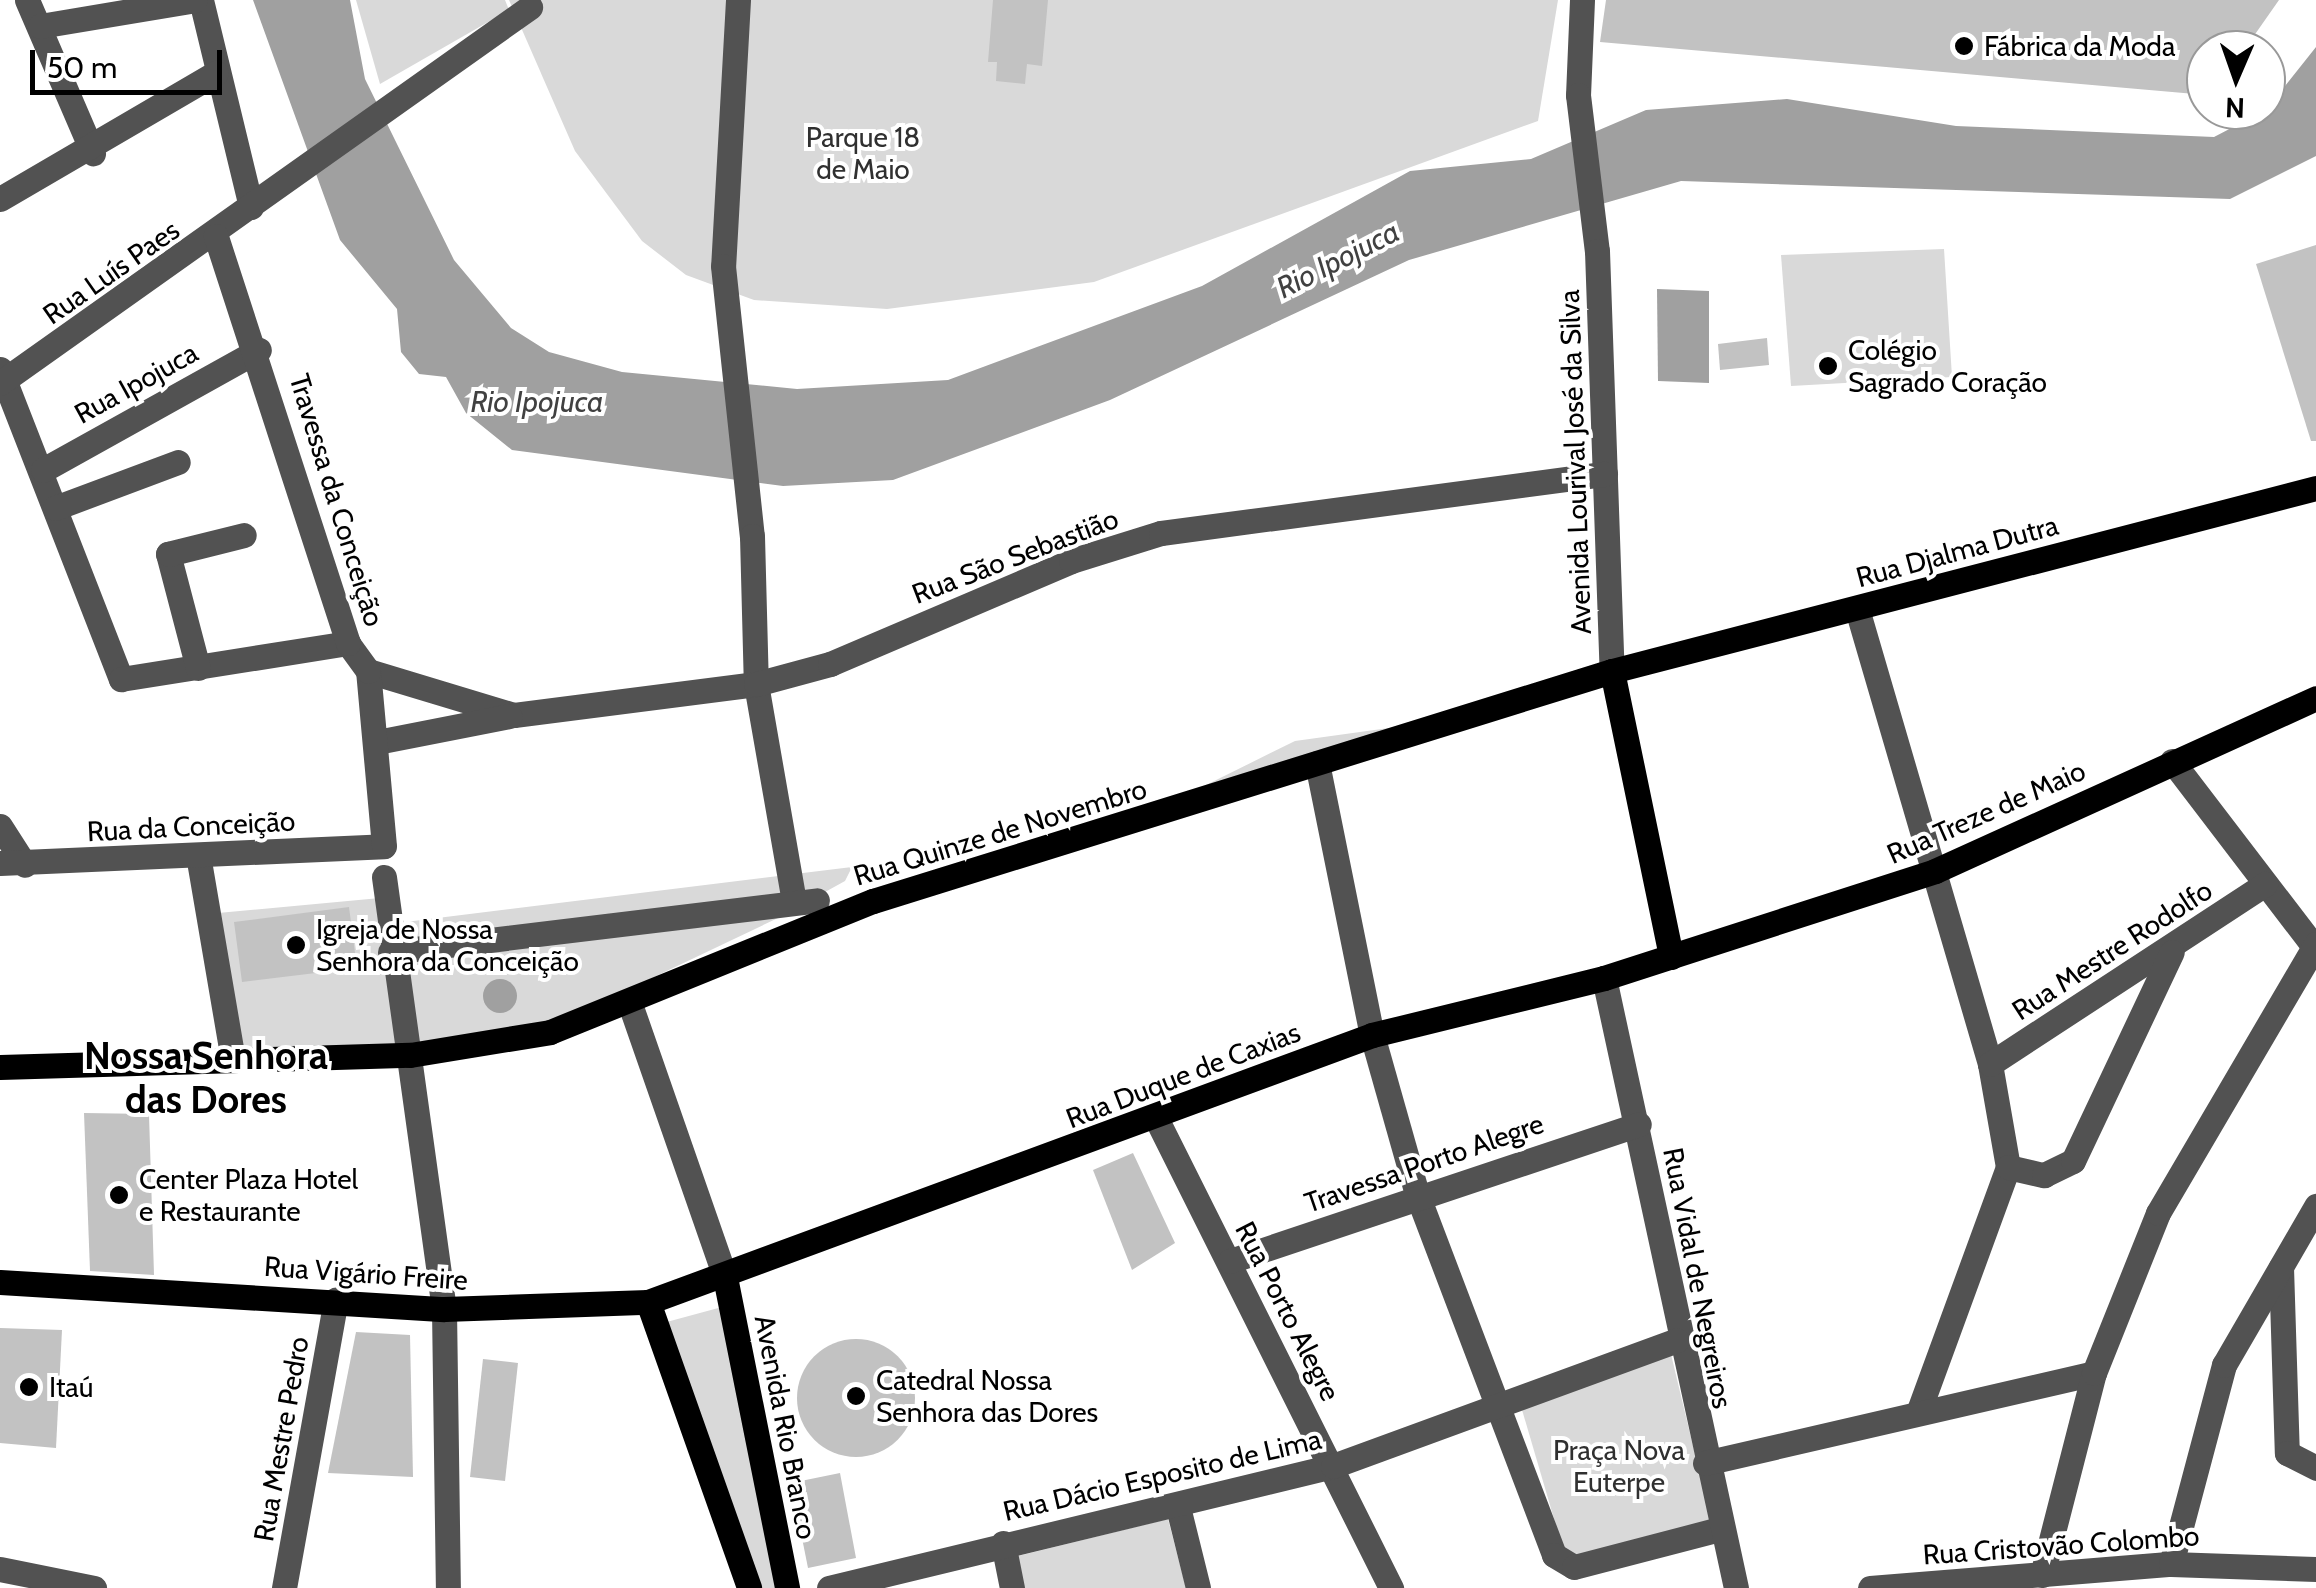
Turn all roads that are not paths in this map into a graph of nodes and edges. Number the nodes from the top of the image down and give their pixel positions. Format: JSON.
{"nodes":[{"id":1,"x":27,"y":0,"type":"edge"},
{"id":2,"x":198,"y":0,"type":"edge"},
{"id":3,"x":738,"y":0,"type":"edge"},
{"id":4,"x":1582,"y":0,"type":"edge"},
{"id":5,"x":530,"y":7,"type":"dead end"},
{"id":6,"x":40,"y":26,"type":"junction"},
{"id":7,"x":216,"y":73,"type":"junction"},
{"id":8,"x":93,"y":152,"type":"junction"},
{"id":9,"x":0,"y":200,"type":"edge"},
{"id":10,"x":253,"y":206,"type":"junction"},
{"id":11,"x":216,"y":236,"type":"junction"},
{"id":12,"x":259,"y":350,"type":"junction"},
{"id":13,"x":1,"y":378,"type":"edge"},
{"id":14,"x":178,"y":462,"type":"dead end"},
{"id":15,"x":43,"y":470,"type":"junction"},
{"id":16,"x":1605,"y":474,"type":"junction"},
{"id":17,"x":2316,"y":488,"type":"edge"},
{"id":18,"x":55,"y":508,"type":"junction"},
{"id":19,"x":244,"y":535,"type":"dead end"},
{"id":20,"x":1857,"y":609,"type":"junction"},
{"id":21,"x":348,"y":643,"type":"junction"},
{"id":22,"x":198,"y":668,"type":"junction"},
{"id":23,"x":368,"y":671,"type":"junction"},
{"id":24,"x":1612,"y":672,"type":"junction"},
{"id":25,"x":756,"y":684,"type":"junction"},
{"id":26,"x":2316,"y":698,"type":"edge"},
{"id":27,"x":514,"y":716,"type":"junction"},
{"id":28,"x":376,"y":742,"type":"junction"},
{"id":29,"x":2172,"y":761,"type":"junction"},
{"id":30,"x":1317,"y":763,"type":"junction"},
{"id":31,"x":0,"y":826,"type":"edge"},
{"id":32,"x":384,"y":846,"type":"joint"},
{"id":33,"x":198,"y":855,"type":"junction"},
{"id":34,"x":12,"y":864,"type":"edge"},
{"id":35,"x":1935,"y":871,"type":"junction"},
{"id":36,"x":384,"y":877,"type":"dead end"},
{"id":37,"x":2264,"y":884,"type":"junction"},
{"id":38,"x":2315,"y":946,"type":"edge"},
{"id":39,"x":390,"y":952,"type":"junction"},
{"id":40,"x":2172,"y":952,"type":"junction"},
{"id":41,"x":1671,"y":957,"type":"junction"},
{"id":42,"x":1604,"y":978,"type":"junction"},
{"id":43,"x":630,"y":1004,"type":"junction"},
{"id":44,"x":1372,"y":1035,"type":"junction"},
{"id":45,"x":410,"y":1055,"type":"junction"},
{"id":46,"x":233,"y":1060,"type":"junction"},
{"id":47,"x":1990,"y":1064,"type":"junction"},
{"id":48,"x":0,"y":1068,"type":"edge"},
{"id":49,"x":1155,"y":1116,"type":"junction"},
{"id":50,"x":1638,"y":1124,"type":"junction"},
{"id":51,"x":2008,"y":1167,"type":"junction"},
{"id":52,"x":1417,"y":1194,"type":"junction"},
{"id":53,"x":2316,"y":1206,"type":"edge"},
{"id":54,"x":1230,"y":1262,"type":"junction"},
{"id":55,"x":2281,"y":1266,"type":"junction"},
{"id":56,"x":725,"y":1278,"type":"junction"},
{"id":57,"x":0,"y":1282,"type":"edge"},
{"id":58,"x":336,"y":1300,"type":"junction"},
{"id":59,"x":648,"y":1302,"type":"junction"},
{"id":60,"x":444,"y":1309,"type":"junction"},
{"id":61,"x":1677,"y":1340,"type":"junction"},
{"id":62,"x":2094,"y":1373,"type":"junction"},
{"id":63,"x":1503,"y":1403,"type":"junction"},
{"id":64,"x":1918,"y":1412,"type":"junction"},
{"id":65,"x":1704,"y":1463,"type":"junction"},
{"id":66,"x":1333,"y":1466,"type":"junction"},
{"id":67,"x":2316,"y":1468,"type":"edge"},
{"id":68,"x":1178,"y":1507,"type":"junction"},
{"id":69,"x":1720,"y":1529,"type":"junction"},
{"id":70,"x":1002,"y":1543,"type":"junction"},
{"id":71,"x":2171,"y":1564,"type":"junction"},
{"id":72,"x":0,"y":1569,"type":"edge"},
{"id":73,"x":2316,"y":1569,"type":"edge"},
{"id":74,"x":2054,"y":1578,"type":"edge"},
{"id":75,"x":94,"y":1588,"type":"edge"},
{"id":76,"x":284,"y":1588,"type":"edge"},
{"id":77,"x":448,"y":1588,"type":"edge"},
{"id":78,"x":750,"y":1588,"type":"edge"},
{"id":79,"x":787,"y":1588,"type":"edge"},
{"id":80,"x":830,"y":1588,"type":"edge"},
{"id":81,"x":1012,"y":1588,"type":"edge"},
{"id":82,"x":1198,"y":1588,"type":"edge"},
{"id":83,"x":1391,"y":1588,"type":"edge"},
{"id":84,"x":1736,"y":1588,"type":"edge"},
{"id":85,"x":1870,"y":1588,"type":"edge"}],
"edges":[{"from":1,"to":6,"type":"street"},
{"from":2,"to":6,"type":"street"},
{"from":2,"to":7,"type":"street"},
{"from":3,"to":25,"type":"street"},
{"from":4,"to":16,"type":"street","name":"Avenida Lourival José da Silva"},
{"from":5,"to":10,"type":"street","name":"Rua Luís Paes"},
{"from":6,"to":8,"type":"street"},
{"from":7,"to":8,"type":"street"},
{"from":7,"to":10,"type":"street"},
{"from":8,"to":9,"type":"street"},
{"from":10,"to":11,"type":"street","name":"Rua Luís Paes"},
{"from":11,"to":12,"type":"street","name":"Travessa da Conceição"},
{"from":11,"to":13,"type":"street","name":"Rua Luís Paes"},
{"from":12,"to":15,"type":"street","name":"Rua Ipojuca"},
{"from":12,"to":21,"type":"street","name":"Travessa da Conceição"},
{"from":13,"to":15,"type":"street"},
{"from":14,"to":18,"type":"street"},
{"from":15,"to":18,"type":"street"},
{"from":16,"to":24,"type":"street","name":"Avenida Lourival José da Silva"},
{"from":16,"to":25,"type":"street","name":"Rua São Sebastião"},
{"from":17,"to":20,"type":"main road","name":"Rua Djalma Dutra"},
{"from":18,"to":22,"type":"street"},
{"from":19,"to":22,"type":"street"},
{"from":20,"to":24,"type":"main road","name":"Rua Djalma Dutra"},
{"from":20,"to":35,"type":"street"},
{"from":21,"to":22,"type":"street"},
{"from":21,"to":23,"type":"street","name":"Travessa da Conceição"},
{"from":23,"to":27,"type":"street","name":"Rua São Sebastião"},
{"from":23,"to":28,"type":"street","name":"Travessa da Conceição"},
{"from":24,"to":30,"type":"main road","name":"Rua Quinze de Novembro"},
{"from":24,"to":41,"type":"main road"},
{"from":25,"to":27,"type":"street","name":"Rua São Sebastião"},
{"from":25,"to":39,"type":"street"},
{"from":26,"to":29,"type":"main road","name":"Rua Treze de Maio"},
{"from":27,"to":28,"type":"street","name":"Rua São Sebastião"},
{"from":28,"to":32,"type":"street","name":"Travessa da Conceição"},
{"from":29,"to":35,"type":"main road","name":"Rua Treze de Maio"},
{"from":29,"to":37,"type":"street"},
{"from":30,"to":43,"type":"main road","name":"Rua Quinze de Novembro"},
{"from":30,"to":44,"type":"street"},
{"from":31,"to":34,"type":"street"},
{"from":32,"to":33,"type":"street","name":"Rua da Conceição"},
{"from":33,"to":34,"type":"street","name":"Rua da Conceição"},
{"from":33,"to":46,"type":"street"},
{"from":35,"to":41,"type":"main road","name":"Rua Treze de Maio"},
{"from":35,"to":47,"type":"street"},
{"from":36,"to":39,"type":"street"},
{"from":37,"to":38,"type":"street"},
{"from":37,"to":40,"type":"street","name":"Rua Mestre Rodolfo"},
{"from":38,"to":62,"type":"street"},
{"from":39,"to":45,"type":"street"},
{"from":40,"to":47,"type":"street","name":"Rua Mestre Rodolfo"},
{"from":40,"to":51,"type":"street"},
{"from":41,"to":42,"type":"main road","name":"Rua Duque de Caxias"},
{"from":42,"to":44,"type":"main road","name":"Rua Duque de Caxias"},
{"from":42,"to":50,"type":"street","name":"Rua Vidal de Negreiros"},
{"from":43,"to":45,"type":"main road","name":"Rua Quinze de Novembro"},
{"from":43,"to":56,"type":"street"},
{"from":44,"to":49,"type":"main road","name":"Rua Duque de Caxias"},
{"from":44,"to":52,"type":"street"},
{"from":45,"to":46,"type":"main road","name":"Rua Quinze de Novembro"},
{"from":45,"to":60,"type":"street"},
{"from":46,"to":48,"type":"main road","name":"Rua Quinze de Novembro"},
{"from":47,"to":51,"type":"street"},
{"from":49,"to":54,"type":"street","name":"Rua Porto Alegre"},
{"from":49,"to":56,"type":"main road","name":"Rua Duque de Caxias"},
{"from":50,"to":52,"type":"street","name":"Travessa Porto Alegre"},
{"from":50,"to":61,"type":"street","name":"Rua Vidal de Negreiros"},
{"from":51,"to":64,"type":"street"},
{"from":52,"to":54,"type":"street","name":"Travessa Porto Alegre"},
{"from":52,"to":63,"type":"street"},
{"from":53,"to":55,"type":"street"},
{"from":54,"to":66,"type":"street","name":"Rua Porto Alegre"},
{"from":55,"to":67,"type":"street"},
{"from":55,"to":71,"type":"street"},
{"from":56,"to":59,"type":"main road","name":"Rua Vigário Freire"},
{"from":56,"to":79,"type":"main road","name":"Avenida Rio Branco"},
{"from":57,"to":58,"type":"main road","name":"Rua Vigário Freire"},
{"from":58,"to":60,"type":"main road","name":"Rua Vigário Freire"},
{"from":58,"to":76,"type":"street","name":"Rua Mestre Pedro"},
{"from":59,"to":60,"type":"main road","name":"Rua Vigário Freire"},
{"from":59,"to":78,"type":"main road"},
{"from":60,"to":77,"type":"street"},
{"from":61,"to":63,"type":"street","name":"Rua Dácio Esposito de Lima"},
{"from":61,"to":65,"type":"street","name":"Rua Vidal de Negreiros"},
{"from":62,"to":64,"type":"street"},
{"from":62,"to":74,"type":"street"},
{"from":63,"to":66,"type":"street","name":"Rua Dácio Esposito de Lima"},
{"from":63,"to":69,"type":"street"},
{"from":64,"to":65,"type":"street"},
{"from":65,"to":69,"type":"street","name":"Rua Vidal de Negreiros"},
{"from":66,"to":68,"type":"street","name":"Rua Dácio Esposito de Lima"},
{"from":66,"to":83,"type":"street","name":"Rua Porto Alegre"},
{"from":68,"to":70,"type":"street","name":"Rua Dácio Esposito de Lima"},
{"from":68,"to":82,"type":"street"},
{"from":69,"to":84,"type":"street","name":"Rua Vidal de Negreiros"},
{"from":70,"to":80,"type":"street","name":"Rua Dácio Esposito de Lima"},
{"from":70,"to":81,"type":"street"},
{"from":71,"to":73,"type":"street","name":"Rua Cristovão Colombo"},
{"from":71,"to":74,"type":"street","name":"Rua Cristovão Colombo"},
{"from":72,"to":75,"type":"street"},
{"from":74,"to":85,"type":"street","name":"Rua Cristovão Colombo"}]}
